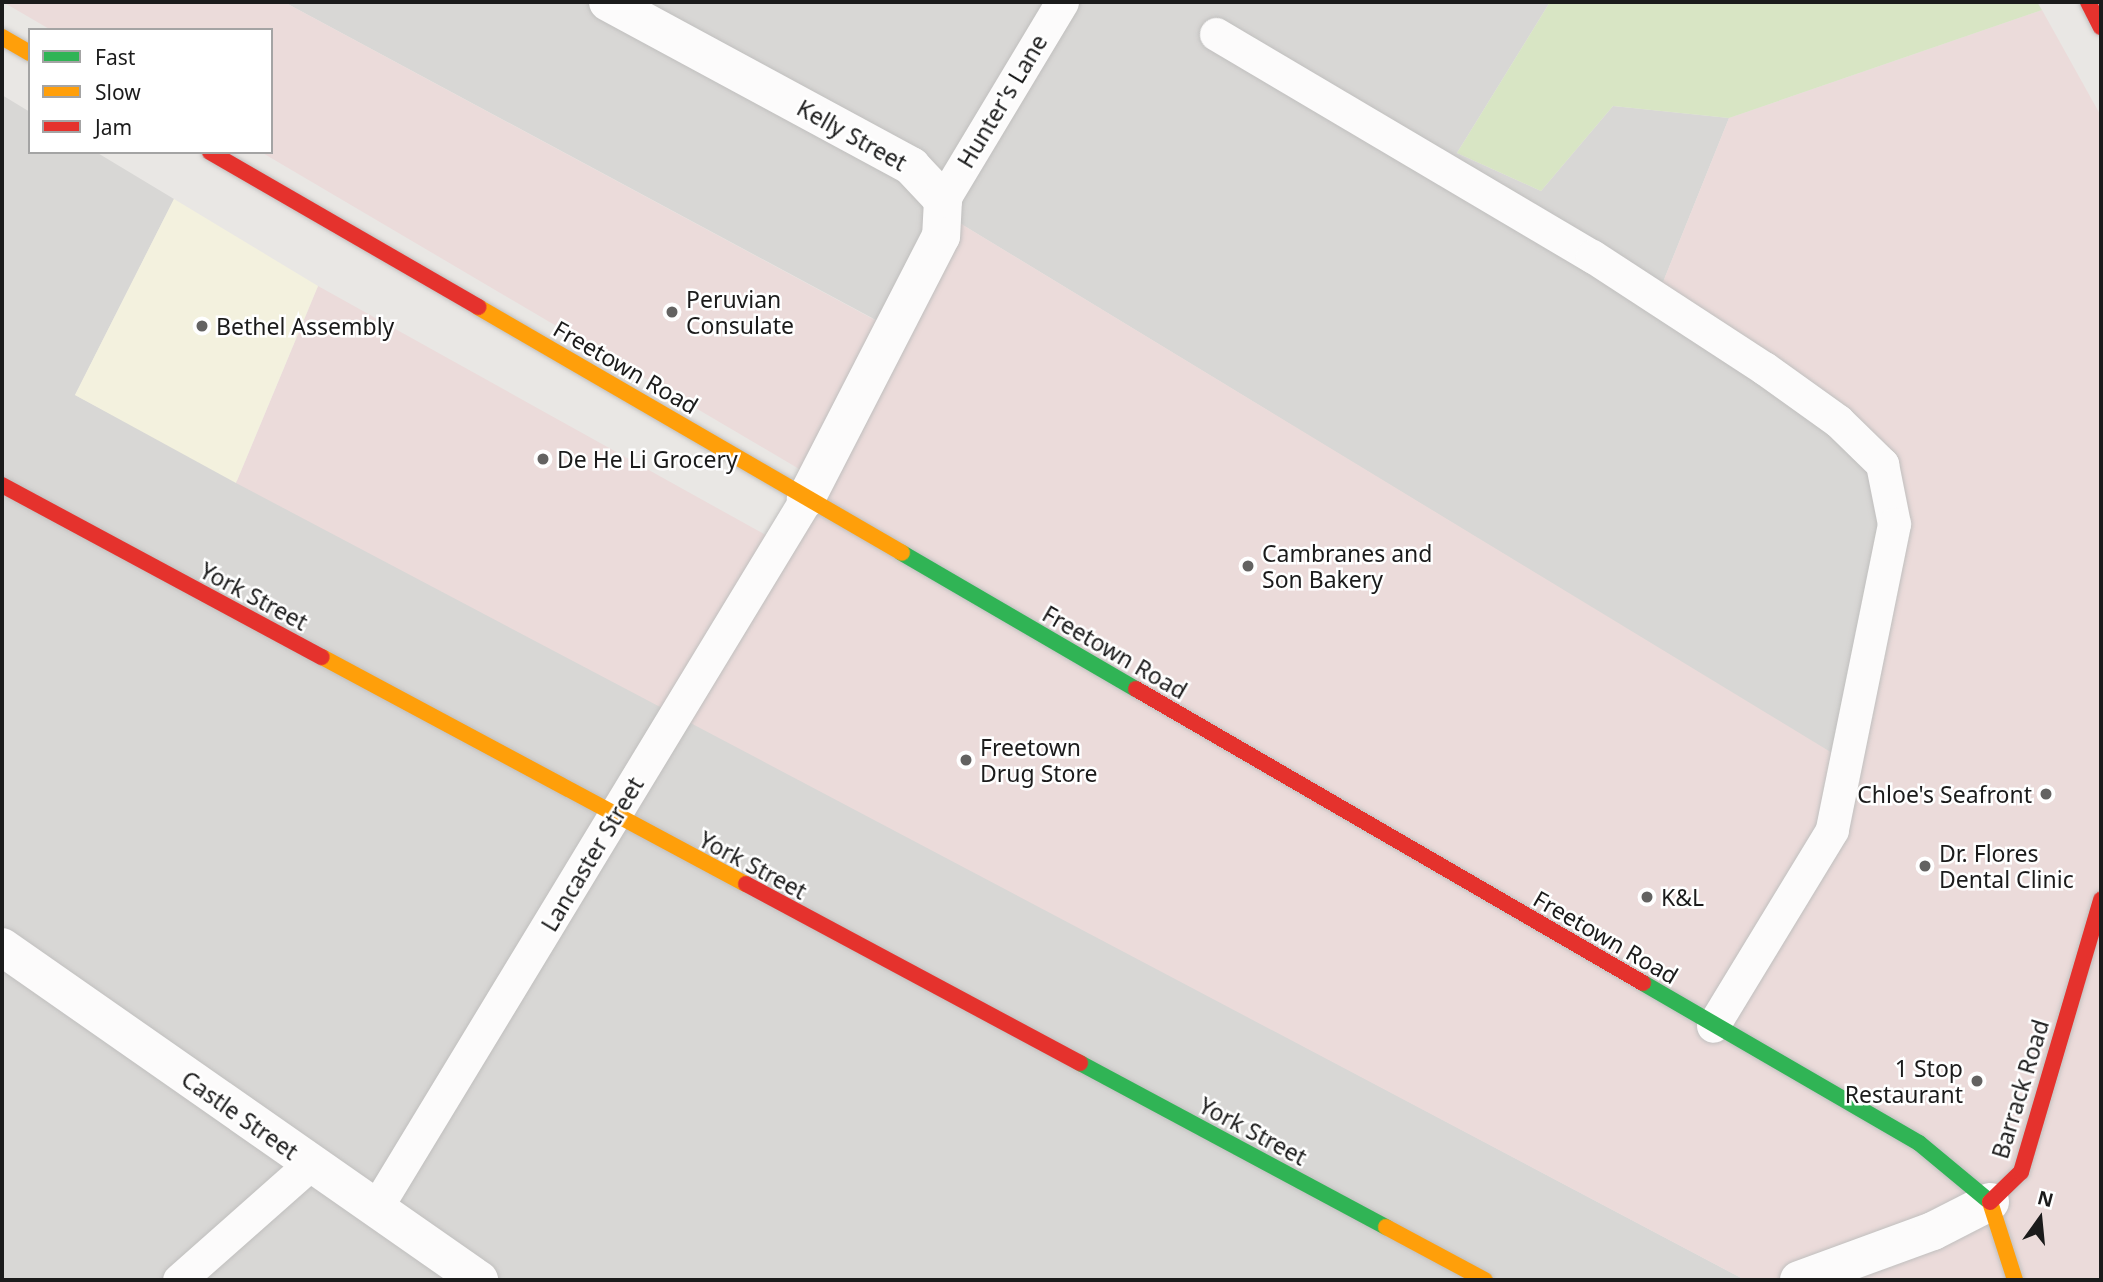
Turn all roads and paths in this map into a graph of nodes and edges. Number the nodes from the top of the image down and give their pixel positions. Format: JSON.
{"nodes":[{"id":1,"x":608,"y":2,"type":"edge"},
{"id":2,"x":1062,"y":2,"type":"edge"},
{"id":3,"x":2088,"y":2,"type":"edge"},
{"id":4,"x":2101,"y":27,"type":"edge"},
{"id":5,"x":1216,"y":34,"type":"dead end"},
{"id":6,"x":2,"y":37,"type":"edge"},
{"id":7,"x":28,"y":51,"type":"edge"},
{"id":8,"x":213,"y":154,"type":"edge"},
{"id":9,"x":943,"y":200,"type":"junction"},
{"id":10,"x":2,"y":485,"type":"edge"},
{"id":11,"x":806,"y":499,"type":"junction"},
{"id":12,"x":615,"y":817,"type":"junction"},
{"id":13,"x":2101,"y":900,"type":"edge"},
{"id":14,"x":2,"y":947,"type":"edge"},
{"id":15,"x":1713,"y":1026,"type":"junction"},
{"id":16,"x":310,"y":1164,"type":"junction"},
{"id":17,"x":1990,"y":1202,"type":"junction"},
{"id":18,"x":376,"y":1208,"type":"junction"},
{"id":19,"x":179,"y":1280,"type":"edge"},
{"id":20,"x":479,"y":1280,"type":"edge"},
{"id":21,"x":1485,"y":1280,"type":"edge"},
{"id":22,"x":1799,"y":1280,"type":"edge"},
{"id":23,"x":2015,"y":1280,"type":"edge"}],
"edges":[{"from":1,"to":9,"type":"street","name":"Kelly Street"},
{"from":2,"to":9,"type":"lane","name":"Hunter's Lane"},
{"from":3,"to":4,"type":"main road"},
{"from":5,"to":15,"type":"lane"},
{"from":6,"to":7,"type":"main road"},
{"from":8,"to":11,"type":"main road","name":"Freetown Road"},
{"from":9,"to":11,"type":"street"},
{"from":10,"to":12,"type":"main road","name":"York Street"},
{"from":11,"to":12,"type":"lane","name":"Lancaster Street"},
{"from":11,"to":15,"type":"main road","name":"Freetown Road"},
{"from":12,"to":18,"type":"lane","name":"Lancaster Street"},
{"from":12,"to":21,"type":"main road","name":"York Street"},
{"from":13,"to":17,"type":"main road","name":"Barrack Road"},
{"from":14,"to":16,"type":"street","name":"Castle Street"},
{"from":15,"to":17,"type":"main road","name":"Freetown Road"},
{"from":16,"to":18,"type":"street","name":"Castle Street"},
{"from":16,"to":19,"type":"lane"},
{"from":17,"to":22,"type":"street"},
{"from":17,"to":23,"type":"main road"},
{"from":18,"to":20,"type":"street","name":"Castle Street"}]}
